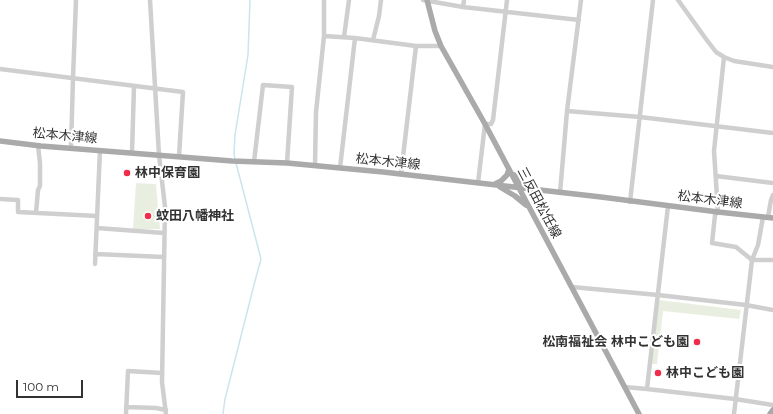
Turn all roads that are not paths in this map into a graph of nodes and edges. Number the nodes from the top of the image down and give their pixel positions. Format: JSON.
{"nodes":[{"id":1,"x":76,"y":0,"type":"edge"},
{"id":2,"x":150,"y":0,"type":"edge"},
{"id":3,"x":324,"y":0,"type":"edge"},
{"id":4,"x":349,"y":0,"type":"edge"},
{"id":5,"x":381,"y":0,"type":"edge"},
{"id":6,"x":424,"y":0,"type":"edge"},
{"id":7,"x":427,"y":0,"type":"edge"},
{"id":8,"x":464,"y":0,"type":"edge"},
{"id":9,"x":507,"y":0,"type":"edge"},
{"id":10,"x":581,"y":0,"type":"edge"},
{"id":11,"x":653,"y":0,"type":"edge"},
{"id":12,"x":678,"y":0,"type":"edge"},
{"id":13,"x":463,"y":7,"type":"junction"},
{"id":14,"x":506,"y":12,"type":"junction"},
{"id":15,"x":579,"y":20,"type":"junction"},
{"id":16,"x":324,"y":36,"type":"junction"},
{"id":17,"x":344,"y":37,"type":"junction"},
{"id":18,"x":355,"y":38,"type":"junction"},
{"id":19,"x":373,"y":40,"type":"junction"},
{"id":20,"x":416,"y":46,"type":"junction"},
{"id":21,"x":441,"y":46,"type":"junction"},
{"id":22,"x":724,"y":57,"type":"junction"},
{"id":23,"x":773,"y":67,"type":"edge"},
{"id":24,"x":0,"y":69,"type":"edge"},
{"id":25,"x":72,"y":78,"type":"junction"},
{"id":26,"x":134,"y":86,"type":"junction"},
{"id":27,"x":155,"y":89,"type":"junction"},
{"id":28,"x":567,"y":111,"type":"junction"},
{"id":29,"x":640,"y":117,"type":"junction"},
{"id":30,"x":485,"y":124,"type":"junction"},
{"id":31,"x":717,"y":125,"type":"junction"},
{"id":32,"x":773,"y":133,"type":"edge"},
{"id":33,"x":0,"y":141,"type":"edge"},
{"id":34,"x":38,"y":146,"type":"junction"},
{"id":35,"x":71,"y":148,"type":"junction"},
{"id":36,"x":100,"y":150,"type":"junction"},
{"id":37,"x":132,"y":153,"type":"junction"},
{"id":38,"x":159,"y":155,"type":"junction"},
{"id":39,"x":179,"y":156,"type":"junction"},
{"id":40,"x":254,"y":162,"type":"junction"},
{"id":41,"x":287,"y":163,"type":"junction"},
{"id":42,"x":315,"y":166,"type":"junction"},
{"id":43,"x":340,"y":168,"type":"junction"},
{"id":44,"x":509,"y":169,"type":"junction"},
{"id":45,"x":402,"y":174,"type":"junction"},
{"id":46,"x":716,"y":176,"type":"junction"},
{"id":47,"x":478,"y":183,"type":"junction"},
{"id":48,"x":773,"y":183,"type":"edge"},
{"id":49,"x":490,"y":184,"type":"junction"},
{"id":50,"x":496,"y":185,"type":"junction"},
{"id":51,"x":518,"y":188,"type":"junction"},
{"id":52,"x":539,"y":190,"type":"junction"},
{"id":53,"x":560,"y":193,"type":"junction"},
{"id":54,"x":773,"y":195,"type":"edge"},
{"id":55,"x":0,"y":198,"type":"edge"},
{"id":56,"x":630,"y":202,"type":"junction"},
{"id":57,"x":668,"y":206,"type":"junction"},
{"id":58,"x":529,"y":208,"type":"junction"},
{"id":59,"x":718,"y":212,"type":"junction"},
{"id":60,"x":36,"y":213,"type":"junction"},
{"id":61,"x":97,"y":216,"type":"junction"},
{"id":62,"x":768,"y":217,"type":"edge"},
{"id":63,"x":97,"y":228,"type":"junction"},
{"id":64,"x":164,"y":232,"type":"junction"},
{"id":65,"x":95,"y":254,"type":"junction"},
{"id":66,"x":164,"y":257,"type":"junction"},
{"id":67,"x":752,"y":260,"type":"junction"},
{"id":68,"x":773,"y":260,"type":"edge"},
{"id":69,"x":95,"y":264,"type":"dead end"},
{"id":70,"x":572,"y":287,"type":"junction"},
{"id":71,"x":658,"y":295,"type":"junction"},
{"id":72,"x":746,"y":306,"type":"junction"},
{"id":73,"x":773,"y":310,"type":"edge"},
{"id":74,"x":162,"y":373,"type":"junction"},
{"id":75,"x":624,"y":388,"type":"junction"},
{"id":76,"x":647,"y":389,"type":"junction"},
{"id":77,"x":735,"y":399,"type":"junction"},
{"id":78,"x":773,"y":405,"type":"edge"},
{"id":79,"x":126,"y":407,"type":"junction"},
{"id":80,"x":773,"y":410,"type":"edge"},
{"id":81,"x":166,"y":412,"type":"edge"},
{"id":82,"x":126,"y":414,"type":"edge"},
{"id":83,"x":639,"y":414,"type":"edge"},
{"id":84,"x":734,"y":414,"type":"edge"},
{"id":85,"x":770,"y":414,"type":"edge"}],
"edges":[{"from":1,"to":25,"type":"street"},
{"from":2,"to":27,"type":"street"},
{"from":3,"to":16,"type":"street"},
{"from":4,"to":17,"type":"street"},
{"from":5,"to":19,"type":"street"},
{"from":6,"to":7,"type":"street"},
{"from":7,"to":13,"type":"street"},
{"from":7,"to":21,"type":"main road","name":"三反田松任線"},
{"from":8,"to":13,"type":"street"},
{"from":9,"to":14,"type":"street"},
{"from":10,"to":15,"type":"street"},
{"from":11,"to":29,"type":"street"},
{"from":12,"to":22,"type":"street"},
{"from":13,"to":14,"type":"street"},
{"from":14,"to":15,"type":"street"},
{"from":14,"to":30,"type":"street"},
{"from":15,"to":28,"type":"street"},
{"from":16,"to":17,"type":"street"},
{"from":16,"to":42,"type":"street"},
{"from":17,"to":18,"type":"street"},
{"from":18,"to":19,"type":"street"},
{"from":18,"to":43,"type":"street"},
{"from":19,"to":20,"type":"street"},
{"from":20,"to":21,"type":"street"},
{"from":20,"to":45,"type":"street"},
{"from":21,"to":30,"type":"main road","name":"三反田松任線"},
{"from":22,"to":23,"type":"street"},
{"from":22,"to":31,"type":"street"},
{"from":24,"to":25,"type":"street"},
{"from":25,"to":26,"type":"street"},
{"from":25,"to":35,"type":"street"},
{"from":26,"to":27,"type":"street"},
{"from":26,"to":37,"type":"street"},
{"from":27,"to":38,"type":"street"},
{"from":27,"to":39,"type":"street"},
{"from":28,"to":29,"type":"street"},
{"from":28,"to":53,"type":"street"},
{"from":29,"to":31,"type":"street"},
{"from":29,"to":56,"type":"street"},
{"from":30,"to":44,"type":"main road","name":"三反田松任線"},
{"from":30,"to":47,"type":"street"},
{"from":31,"to":32,"type":"street"},
{"from":31,"to":46,"type":"street"},
{"from":33,"to":34,"type":"main road","name":"松本木津線"},
{"from":34,"to":35,"type":"main road","name":"松本木津線"},
{"from":34,"to":60,"type":"street"},
{"from":35,"to":36,"type":"main road","name":"松本木津線"},
{"from":36,"to":37,"type":"main road","name":"松本木津線"},
{"from":36,"to":61,"type":"street"},
{"from":37,"to":38,"type":"main road","name":"松本木津線"},
{"from":38,"to":39,"type":"main road","name":"松本木津線"},
{"from":38,"to":64,"type":"street"},
{"from":39,"to":40,"type":"main road","name":"松本木津線"},
{"from":40,"to":41,"type":"main road","name":"松本木津線"},
{"from":40,"to":41,"type":"street"},
{"from":41,"to":42,"type":"main road","name":"松本木津線"},
{"from":42,"to":43,"type":"main road","name":"松本木津線"},
{"from":43,"to":45,"type":"main road","name":"松本木津線"},
{"from":44,"to":49,"type":"main road"},
{"from":44,"to":51,"type":"main road","name":"三反田松任線"},
{"from":44,"to":52,"type":"main road"},
{"from":45,"to":47,"type":"main road","name":"松本木津線"},
{"from":46,"to":48,"type":"street"},
{"from":46,"to":59,"type":"street"},
{"from":47,"to":49,"type":"main road","name":"松本木津線"},
{"from":49,"to":50,"type":"main road","name":"松本木津線"},
{"from":50,"to":51,"type":"main road","name":"松本木津線"},
{"from":50,"to":58,"type":"main road"},
{"from":51,"to":52,"type":"main road","name":"松本木津線"},
{"from":51,"to":58,"type":"main road","name":"三反田松任線"},
{"from":52,"to":53,"type":"main road","name":"松本木津線"},
{"from":52,"to":58,"type":"main road"},
{"from":53,"to":56,"type":"main road","name":"松本木津線"},
{"from":54,"to":62,"type":"street"},
{"from":55,"to":60,"type":"street"},
{"from":56,"to":57,"type":"main road","name":"松本木津線"},
{"from":57,"to":59,"type":"main road","name":"松本木津線"},
{"from":57,"to":71,"type":"street"},
{"from":58,"to":70,"type":"main road","name":"三反田松任線"},
{"from":59,"to":62,"type":"main road","name":"松本木津線"},
{"from":59,"to":67,"type":"street"},
{"from":60,"to":61,"type":"street"},
{"from":61,"to":63,"type":"street"},
{"from":62,"to":67,"type":"street"},
{"from":63,"to":64,"type":"street"},
{"from":63,"to":65,"type":"street"},
{"from":64,"to":66,"type":"street"},
{"from":65,"to":66,"type":"street"},
{"from":65,"to":69,"type":"street"},
{"from":66,"to":74,"type":"street"},
{"from":67,"to":68,"type":"street"},
{"from":67,"to":72,"type":"street"},
{"from":70,"to":71,"type":"street"},
{"from":70,"to":75,"type":"main road","name":"三反田松任線"},
{"from":71,"to":72,"type":"street"},
{"from":71,"to":76,"type":"street"},
{"from":72,"to":73,"type":"street"},
{"from":72,"to":77,"type":"street"},
{"from":74,"to":79,"type":"street"},
{"from":74,"to":81,"type":"street"},
{"from":75,"to":76,"type":"street"},
{"from":75,"to":83,"type":"main road","name":"三反田松任線"},
{"from":76,"to":77,"type":"street"},
{"from":77,"to":78,"type":"street"},
{"from":77,"to":84,"type":"street"},
{"from":79,"to":81,"type":"street"},
{"from":79,"to":82,"type":"street"},
{"from":80,"to":85,"type":"main road"}]}
